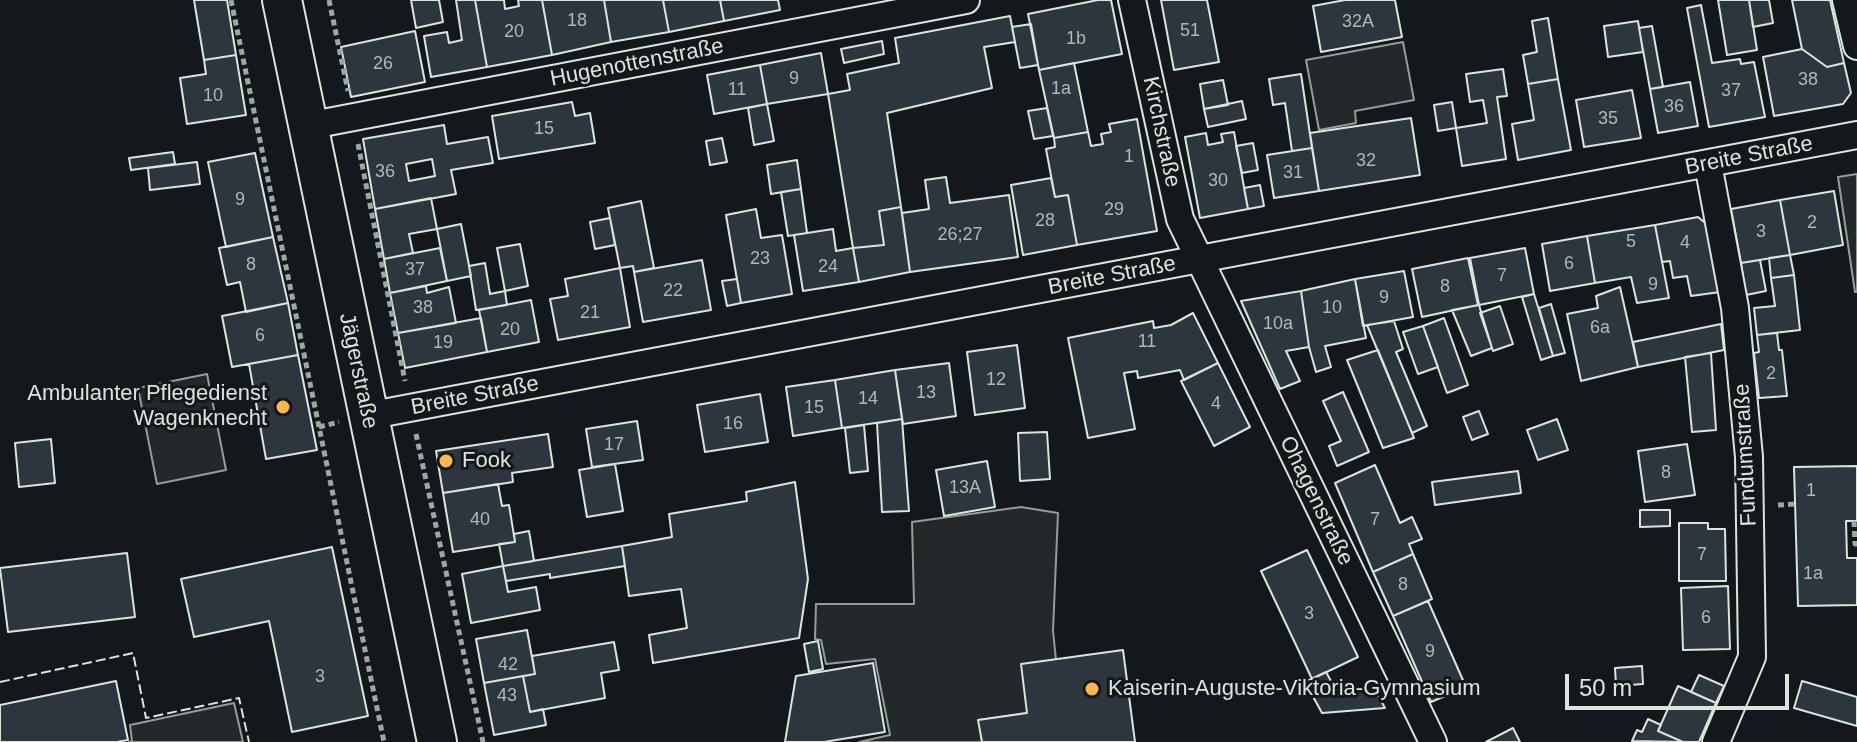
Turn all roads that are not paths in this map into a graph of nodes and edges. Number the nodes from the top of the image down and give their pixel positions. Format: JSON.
{"nodes":[{"id":1,"x":282,"y":0,"type":"edge"},
{"id":2,"x":966,"y":0,"type":"edge"},
{"id":3,"x":1132,"y":0,"type":"edge"},
{"id":4,"x":1846,"y":0,"type":"edge"},
{"id":5,"x":1857,"y":46,"type":"edge"},
{"id":6,"x":307,"y":126,"type":"junction"},
{"id":7,"x":1857,"y":135,"type":"edge"},
{"id":8,"x":1708,"y":164,"type":"junction"},
{"id":9,"x":1200,"y":259,"type":"junction"},
{"id":10,"x":367,"y":416,"type":"junction"},
{"id":11,"x":437,"y":742,"type":"edge"},
{"id":12,"x":1433,"y":742,"type":"edge"},
{"id":13,"x":1716,"y":742,"type":"edge"}],
"edges":[{"from":1,"to":6,"type":"street","name":"Jägerstraße"},
{"from":2,"to":6,"type":"street","name":"Hugenottenstraße"},
{"from":3,"to":9,"type":"street","name":"Kirchstraße"},
{"from":4,"to":5,"type":"street"},
{"from":6,"to":10,"type":"street","name":"Jägerstraße"},
{"from":7,"to":8,"type":"street","name":"Breite Straße"},
{"from":8,"to":9,"type":"street","name":"Breite Straße"},
{"from":8,"to":13,"type":"street","name":"Fundumstraße"},
{"from":9,"to":10,"type":"street","name":"Breite Straße"},
{"from":9,"to":12,"type":"street","name":"Ohagenstraße"},
{"from":10,"to":11,"type":"street","name":"Jägerstraße"}]}
